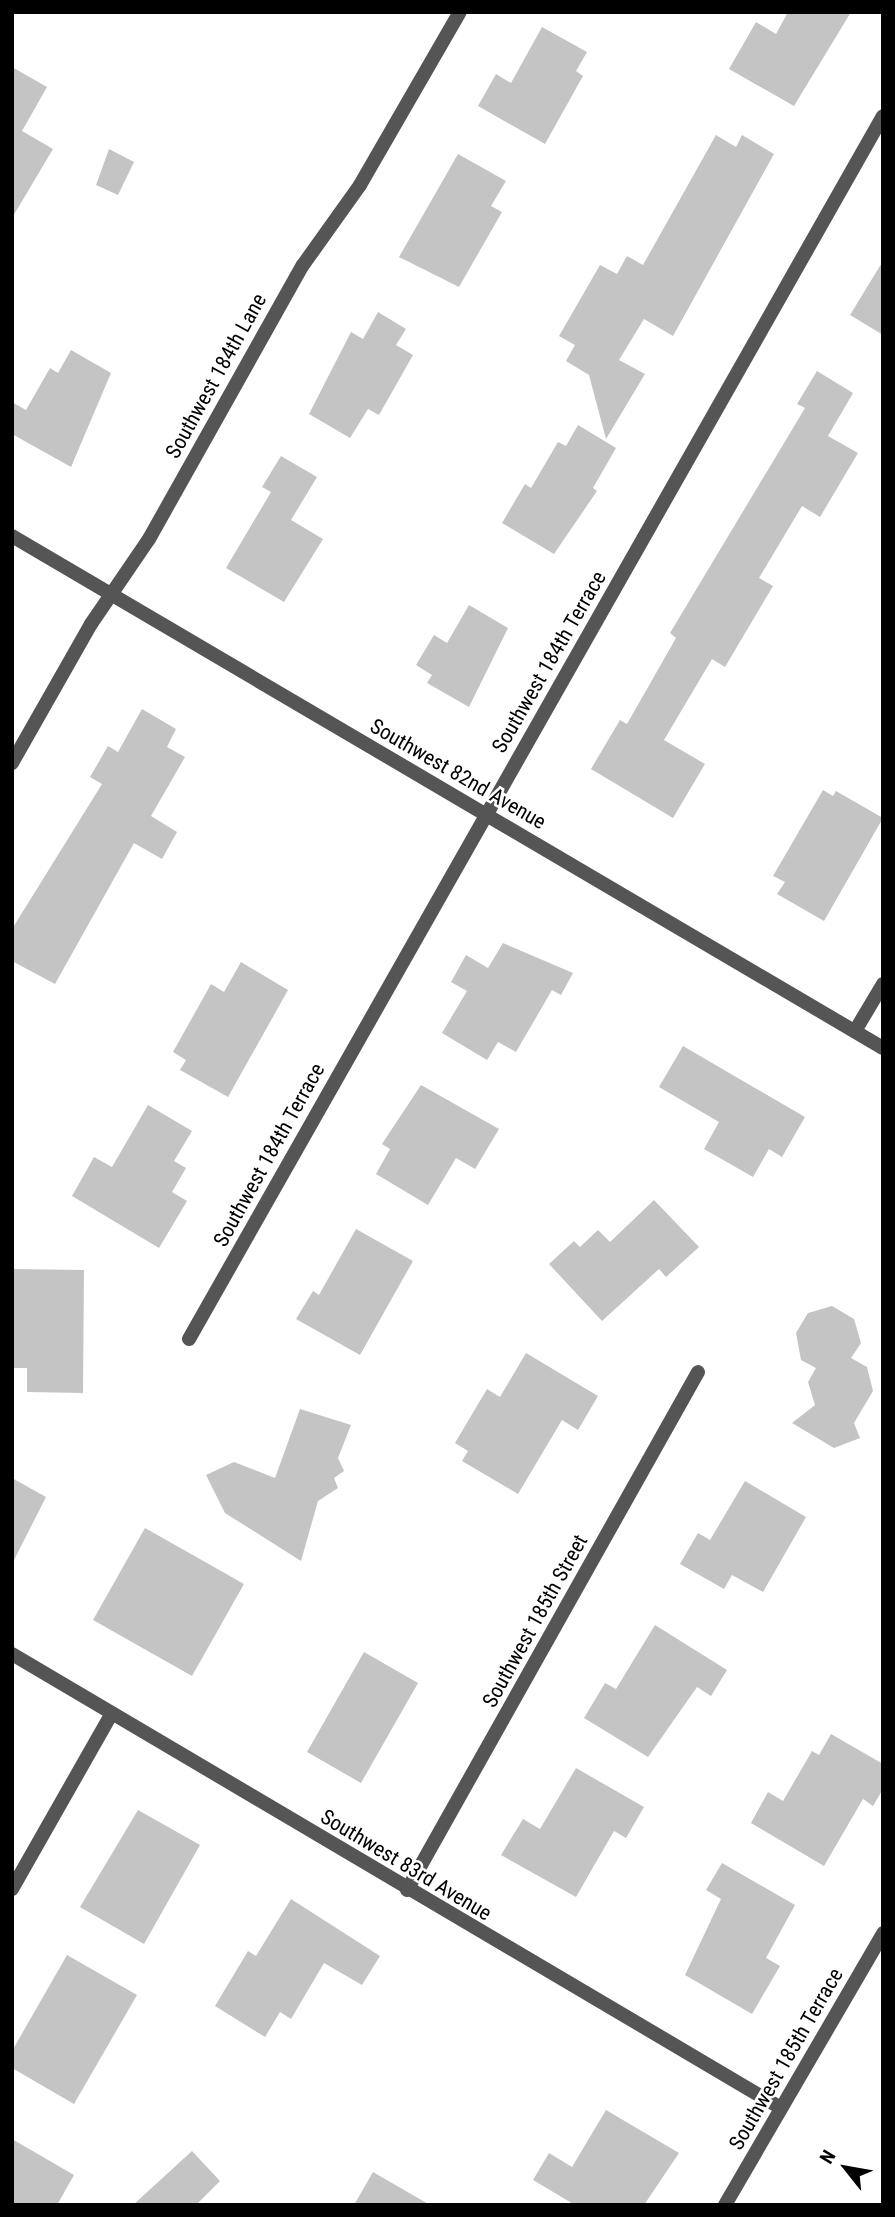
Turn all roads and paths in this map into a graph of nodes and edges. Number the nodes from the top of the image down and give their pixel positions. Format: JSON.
{"nodes":[{"id":1,"x":460,"y":12,"type":"edge"},
{"id":2,"x":883,"y":116,"type":"edge"},
{"id":3,"x":12,"y":536,"type":"edge"},
{"id":4,"x":111,"y":594,"type":"junction"},
{"id":5,"x":12,"y":763,"type":"edge"},
{"id":6,"x":486,"y":815,"type":"junction"},
{"id":7,"x":883,"y":984,"type":"edge"},
{"id":8,"x":855,"y":1031,"type":"junction"},
{"id":9,"x":883,"y":1048,"type":"edge"},
{"id":10,"x":189,"y":1339,"type":"dead end"},
{"id":11,"x":698,"y":1372,"type":"dead end"},
{"id":12,"x":12,"y":1654,"type":"edge"},
{"id":13,"x":112,"y":1713,"type":"junction"},
{"id":14,"x":12,"y":1889,"type":"edge"},
{"id":15,"x":407,"y":1890,"type":"junction"},
{"id":16,"x":883,"y":1933,"type":"edge"},
{"id":17,"x":781,"y":2108,"type":"junction"},
{"id":18,"x":725,"y":2205,"type":"edge"}],
"edges":[{"from":1,"to":4,"type":"street","name":"Southwest 184th Lane"},
{"from":2,"to":6,"type":"street","name":"Southwest 184th Terrace"},
{"from":3,"to":4,"type":"street","name":"Southwest 82nd Avenue"},
{"from":4,"to":5,"type":"street","name":"Southwest 184th Lane"},
{"from":4,"to":6,"type":"street","name":"Southwest 82nd Avenue"},
{"from":6,"to":8,"type":"street","name":"Southwest 82nd Avenue"},
{"from":6,"to":10,"type":"street","name":"Southwest 184th Terrace"},
{"from":7,"to":8,"type":"street"},
{"from":8,"to":9,"type":"street","name":"Southwest 82nd Avenue"},
{"from":11,"to":15,"type":"street","name":"Southwest 185th Street"},
{"from":12,"to":13,"type":"street","name":"Southwest 83rd Avenue"},
{"from":13,"to":14,"type":"street"},
{"from":13,"to":15,"type":"street","name":"Southwest 83rd Avenue"},
{"from":15,"to":17,"type":"street","name":"Southwest 83rd Avenue"},
{"from":16,"to":17,"type":"street","name":"Southwest 185th Terrace"},
{"from":17,"to":18,"type":"street","name":"Southwest 185th Terrace"}]}
